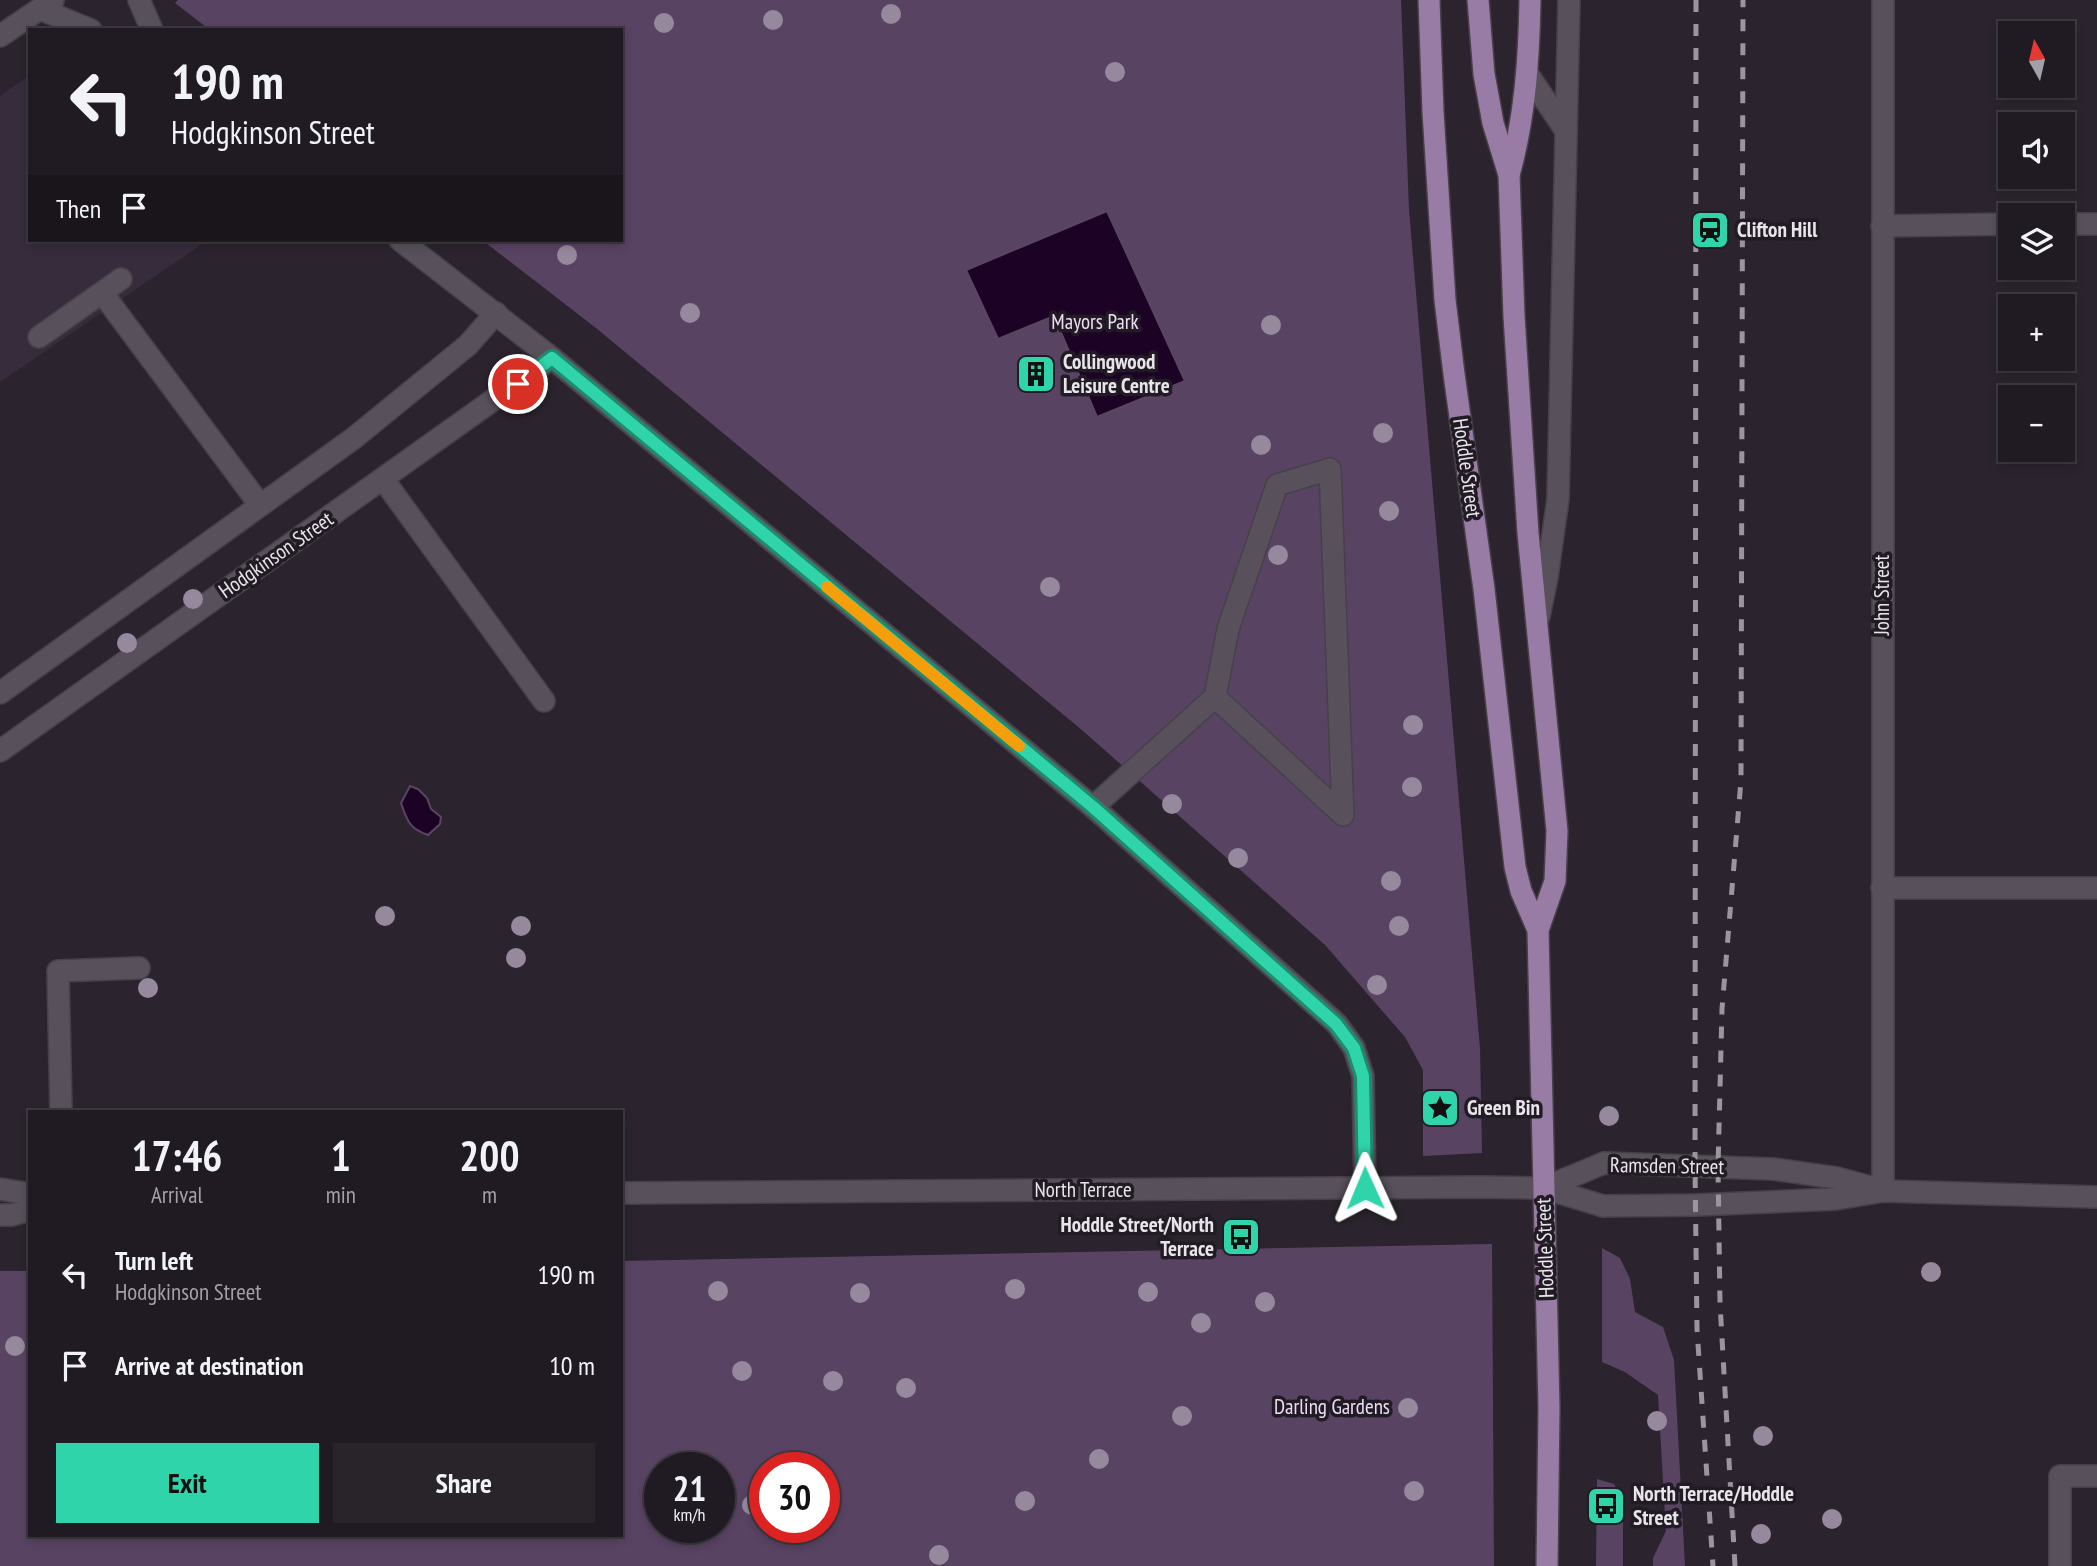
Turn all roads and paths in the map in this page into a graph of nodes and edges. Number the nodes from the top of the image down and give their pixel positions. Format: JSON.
{"nodes":[{"id":1,"x":139,"y":0,"type":"edge"},
{"id":2,"x":1429,"y":0,"type":"edge"},
{"id":3,"x":1478,"y":0,"type":"edge"},
{"id":4,"x":1530,"y":0,"type":"edge"},
{"id":5,"x":1570,"y":0,"type":"edge"},
{"id":6,"x":1883,"y":0,"type":"edge"},
{"id":7,"x":46,"y":4,"type":"edge"},
{"id":8,"x":88,"y":28,"type":"edge"},
{"id":9,"x":151,"y":28,"type":"edge"},
{"id":10,"x":0,"y":36,"type":"edge"},
{"id":11,"x":1527,"y":73,"type":"junction"},
{"id":12,"x":1566,"y":131,"type":"junction"},
{"id":13,"x":1509,"y":175,"type":"junction"},
{"id":14,"x":2075,"y":224,"type":"edge"},
{"id":15,"x":2097,"y":224,"type":"edge"},
{"id":16,"x":1998,"y":225,"type":"edge"},
{"id":17,"x":1882,"y":226,"type":"junction"},
{"id":18,"x":403,"y":242,"type":"edge"},
{"id":19,"x":121,"y":279,"type":"dead end"},
{"id":20,"x":103,"y":294,"type":"junction"},
{"id":21,"x":496,"y":313,"type":"junction"},
{"id":22,"x":39,"y":337,"type":"dead end"},
{"id":23,"x":552,"y":358,"type":"junction"},
{"id":24,"x":383,"y":479,"type":"junction"},
{"id":25,"x":260,"y":505,"type":"junction"},
{"id":26,"x":1537,"y":622,"type":"junction"},
{"id":27,"x":0,"y":693,"type":"edge"},
{"id":28,"x":1215,"y":697,"type":"junction"},
{"id":29,"x":544,"y":701,"type":"dead end"},
{"id":30,"x":0,"y":751,"type":"edge"},
{"id":31,"x":1093,"y":807,"type":"junction"},
{"id":32,"x":1882,"y":888,"type":"junction"},
{"id":33,"x":2097,"y":888,"type":"edge"},
{"id":34,"x":1538,"y":930,"type":"junction"},
{"id":35,"x":139,"y":968,"type":"dead end"},
{"id":36,"x":61,"y":1110,"type":"edge"},
{"id":37,"x":1365,"y":1188,"type":"junction"},
{"id":38,"x":1544,"y":1188,"type":"junction"},
{"id":39,"x":0,"y":1189,"type":"edge"},
{"id":40,"x":1883,"y":1191,"type":"junction"},
{"id":41,"x":28,"y":1194,"type":"edge"},
{"id":42,"x":623,"y":1194,"type":"edge"},
{"id":43,"x":2097,"y":1197,"type":"edge"},
{"id":44,"x":28,"y":1211,"type":"edge"},
{"id":45,"x":0,"y":1215,"type":"edge"},
{"id":46,"x":2097,"y":1476,"type":"edge"},
{"id":47,"x":1547,"y":1566,"type":"edge"},
{"id":48,"x":2060,"y":1566,"type":"edge"}],
"edges":[{"from":1,"to":9,"type":"street"},
{"from":2,"to":34,"type":"main road","name":"Hoddle Street"},
{"from":3,"to":13,"type":"main road","name":"Hoddle Street"},
{"from":4,"to":11,"type":"main road"},
{"from":5,"to":12,"type":"street"},
{"from":6,"to":17,"type":"street","name":"John Street"},
{"from":7,"to":8,"type":"street"},
{"from":7,"to":10,"type":"street"},
{"from":11,"to":12,"type":"street"},
{"from":11,"to":13,"type":"main road"},
{"from":12,"to":26,"type":"street"},
{"from":13,"to":26,"type":"main road","name":"Hoddle Street"},
{"from":14,"to":15,"type":"street"},
{"from":16,"to":17,"type":"street"},
{"from":17,"to":32,"type":"street","name":"John Street"},
{"from":18,"to":21,"type":"street"},
{"from":19,"to":20,"type":"street"},
{"from":20,"to":22,"type":"street"},
{"from":20,"to":25,"type":"street"},
{"from":21,"to":23,"type":"street"},
{"from":21,"to":25,"type":"street"},
{"from":23,"to":24,"type":"street","name":"Hodgkinson Street"},
{"from":23,"to":31,"type":"street"},
{"from":24,"to":29,"type":"street"},
{"from":24,"to":30,"type":"street","name":"Hodgkinson Street"},
{"from":25,"to":27,"type":"street"},
{"from":26,"to":34,"type":"main road","name":"Hoddle Street"},
{"from":28,"to":28,"type":"street"},
{"from":28,"to":31,"type":"street"},
{"from":31,"to":37,"type":"street"},
{"from":32,"to":33,"type":"street"},
{"from":32,"to":40,"type":"street","name":"John Street"},
{"from":34,"to":38,"type":"main road","name":"Hoddle Street"},
{"from":35,"to":36,"type":"street"},
{"from":37,"to":38,"type":"street","name":"North Terrace"},
{"from":37,"to":42,"type":"street","name":"North Terrace"},
{"from":38,"to":40,"type":"street","name":"Ramsden Street"},
{"from":38,"to":40,"type":"street","name":"Ramsden Street"},
{"from":38,"to":47,"type":"main road","name":"Hoddle Street"},
{"from":39,"to":41,"type":"street"},
{"from":40,"to":43,"type":"street","name":"Ramsden Street"},
{"from":44,"to":45,"type":"street"},
{"from":46,"to":48,"type":"street"}]}
